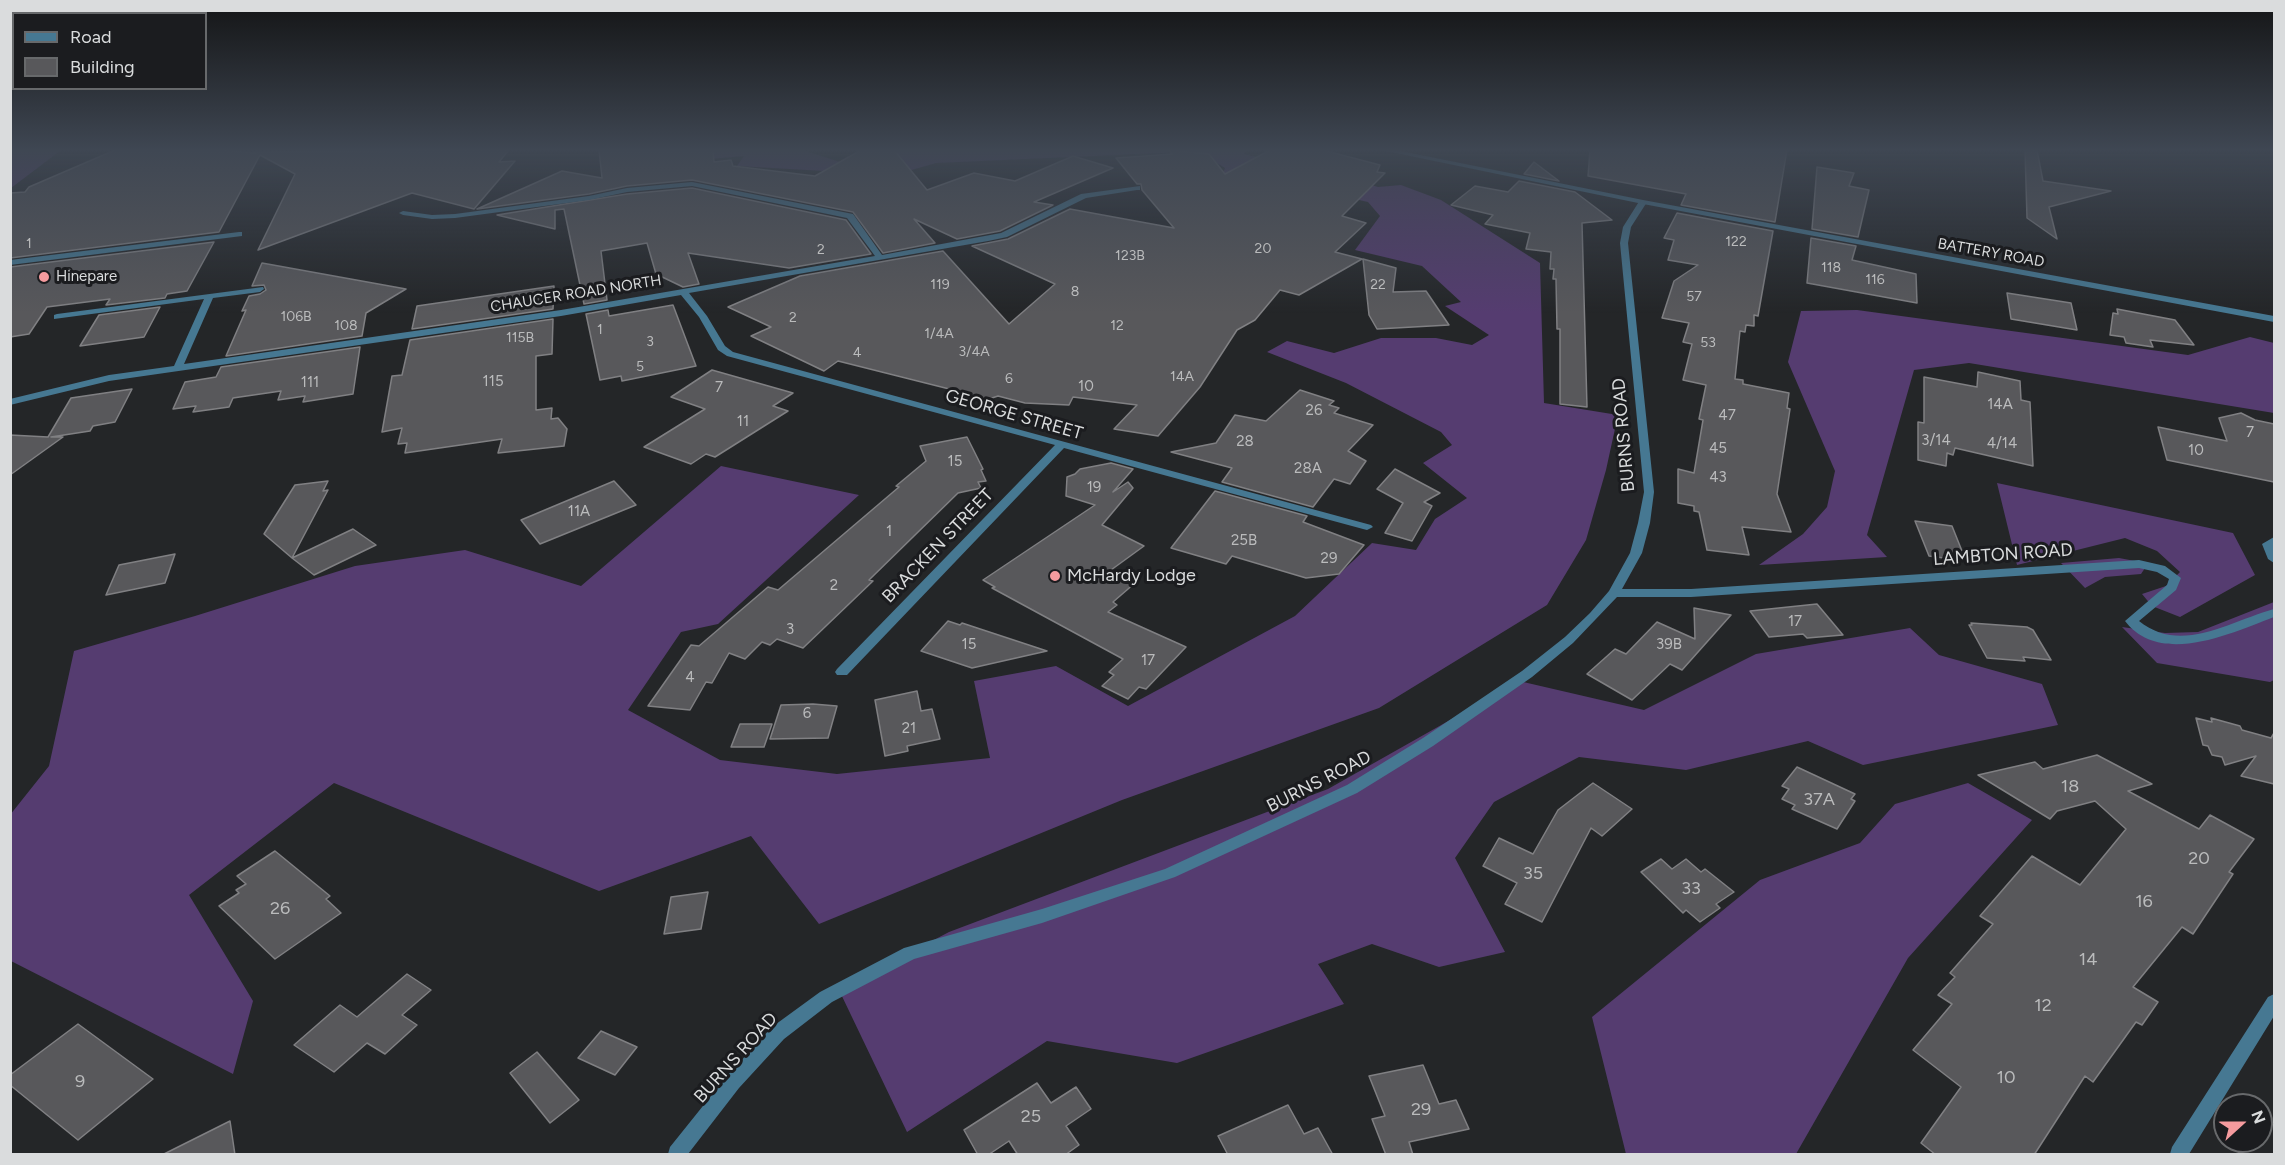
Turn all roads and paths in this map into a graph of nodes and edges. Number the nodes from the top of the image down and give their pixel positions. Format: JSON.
{"nodes":[{"id":1,"x":542,"y":204,"type":"edge"},
{"id":2,"x":798,"y":204,"type":"edge"},
{"id":3,"x":1066,"y":204,"type":"edge"},
{"id":4,"x":1641,"y":204,"type":"edge"},
{"id":5,"x":1656,"y":204,"type":"edge"},
{"id":6,"x":403,"y":213,"type":"dead end"},
{"id":7,"x":239,"y":234,"type":"dead end"},
{"id":8,"x":880,"y":258,"type":"junction"},
{"id":9,"x":10,"y":263,"type":"edge"},
{"id":10,"x":260,"y":289,"type":"dead end"},
{"id":11,"x":683,"y":292,"type":"junction"},
{"id":12,"x":210,"y":296,"type":"junction"},
{"id":13,"x":57,"y":316,"type":"dead end"},
{"id":14,"x":2274,"y":319,"type":"edge"},
{"id":15,"x":178,"y":368,"type":"junction"},
{"id":16,"x":10,"y":402,"type":"edge"},
{"id":17,"x":1061,"y":445,"type":"junction"},
{"id":18,"x":1367,"y":527,"type":"dead end"},
{"id":19,"x":2274,"y":540,"type":"edge"},
{"id":20,"x":2274,"y":559,"type":"edge"},
{"id":21,"x":1614,"y":593,"type":"junction"},
{"id":22,"x":2274,"y":614,"type":"edge"},
{"id":23,"x":842,"y":672,"type":"dead end"},
{"id":24,"x":2274,"y":1002,"type":"edge"},
{"id":25,"x":677,"y":1155,"type":"edge"},
{"id":26,"x":2179,"y":1155,"type":"edge"}],
"edges":[{"from":1,"to":6,"type":"street"},
{"from":2,"to":8,"type":"street"},
{"from":3,"to":8,"type":"street","name":"CHAUCER ROAD NORTH"},
{"from":4,"to":21,"type":"street","name":"BURNS ROAD"},
{"from":5,"to":14,"type":"street","name":"BATTERY ROAD"},
{"from":7,"to":9,"type":"street"},
{"from":8,"to":11,"type":"street","name":"CHAUCER ROAD NORTH"},
{"from":10,"to":12,"type":"street"},
{"from":11,"to":15,"type":"street","name":"CHAUCER ROAD NORTH"},
{"from":11,"to":17,"type":"street","name":"GEORGE STREET"},
{"from":12,"to":13,"type":"street"},
{"from":12,"to":15,"type":"street"},
{"from":15,"to":16,"type":"street","name":"CHAUCER ROAD NORTH"},
{"from":17,"to":18,"type":"street","name":"GEORGE STREET"},
{"from":17,"to":23,"type":"street","name":"BRACKEN STREET"},
{"from":19,"to":20,"type":"street"},
{"from":21,"to":22,"type":"street","name":"LAMBTON ROAD"},
{"from":21,"to":25,"type":"street","name":"BURNS ROAD"},
{"from":24,"to":26,"type":"street"}]}
